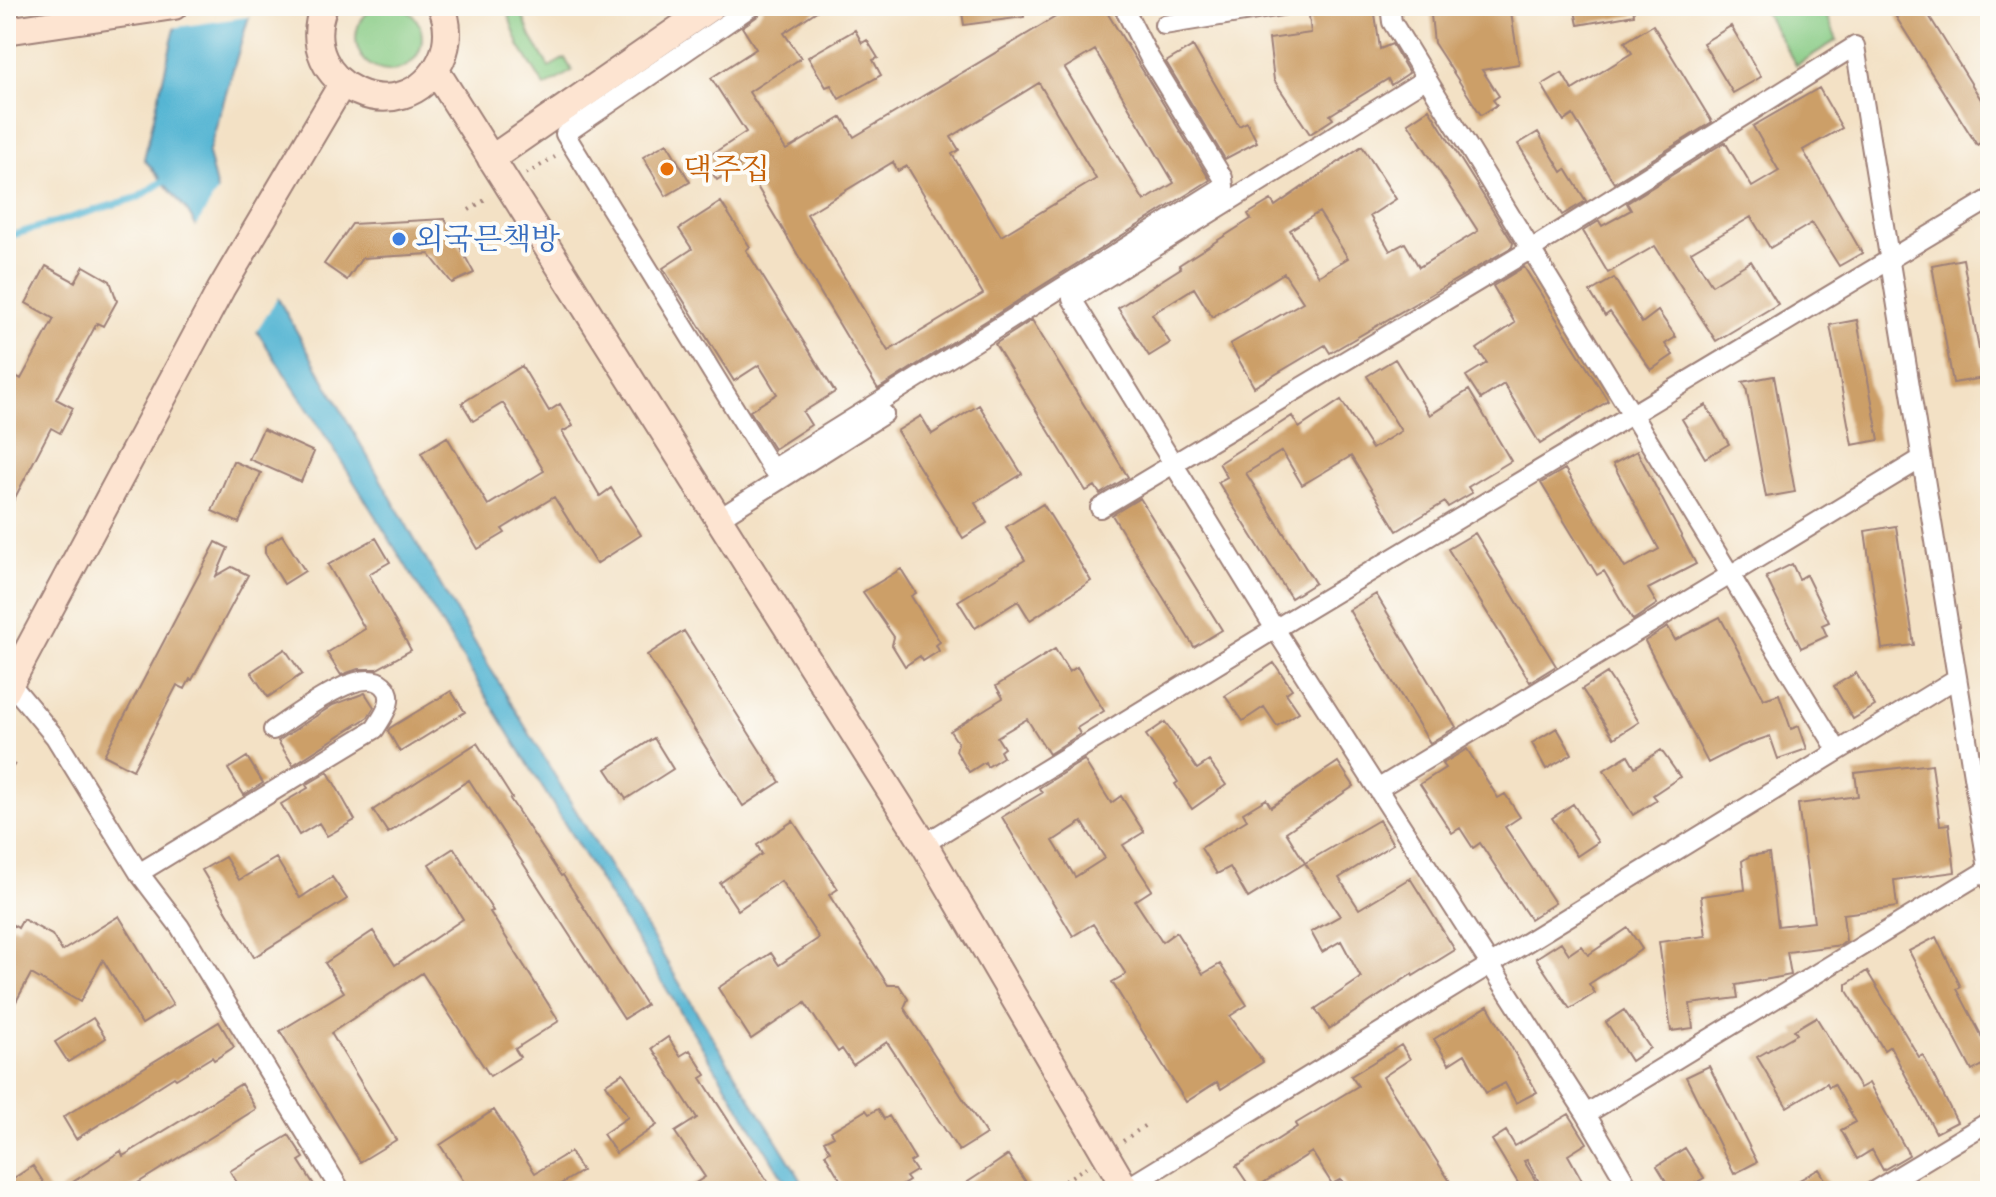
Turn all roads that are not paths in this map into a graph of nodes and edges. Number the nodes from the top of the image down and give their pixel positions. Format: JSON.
{"nodes":[{"id":1,"x":174,"y":6,"type":"edge"},
{"id":2,"x":324,"y":6,"type":"edge"},
{"id":3,"x":441,"y":6,"type":"edge"},
{"id":4,"x":712,"y":6,"type":"edge"},
{"id":5,"x":752,"y":6,"type":"edge"},
{"id":6,"x":1123,"y":6,"type":"edge"},
{"id":7,"x":1282,"y":6,"type":"edge"},
{"id":8,"x":1390,"y":6,"type":"edge"},
{"id":9,"x":131,"y":9,"type":"edge"},
{"id":10,"x":1164,"y":25,"type":"dead end"},
{"id":11,"x":6,"y":31,"type":"edge"},
{"id":12,"x":436,"y":71,"type":"junction"},
{"id":13,"x":1427,"y":78,"type":"junction"},
{"id":14,"x":342,"y":84,"type":"junction"},
{"id":15,"x":491,"y":159,"type":"junction"},
{"id":16,"x":1990,"y":199,"type":"edge"},
{"id":17,"x":1533,"y":248,"type":"junction"},
{"id":18,"x":1889,"y":260,"type":"junction"},
{"id":19,"x":964,"y":363,"type":"dead end"},
{"id":20,"x":1633,"y":413,"type":"junction"},
{"id":21,"x":1921,"y":459,"type":"junction"},
{"id":22,"x":1172,"y":464,"type":"junction"},
{"id":23,"x":1100,"y":508,"type":"dead end"},
{"id":24,"x":718,"y":519,"type":"junction"},
{"id":25,"x":1731,"y":574,"type":"junction"},
{"id":26,"x":1275,"y":629,"type":"junction"},
{"id":27,"x":1957,"y":678,"type":"junction"},
{"id":28,"x":8,"y":687,"type":"edge"},
{"id":29,"x":273,"y":730,"type":"dead end"},
{"id":30,"x":1838,"y":751,"type":"junction"},
{"id":31,"x":1379,"y":788,"type":"junction"},
{"id":32,"x":924,"y":844,"type":"junction"},
{"id":33,"x":139,"y":873,"type":"junction"},
{"id":34,"x":1989,"y":873,"type":"edge"},
{"id":35,"x":1491,"y":964,"type":"junction"},
{"id":36,"x":1586,"y":1114,"type":"junction"},
{"id":37,"x":1990,"y":1121,"type":"edge"},
{"id":38,"x":1126,"y":1190,"type":"edge"},
{"id":39,"x":341,"y":1191,"type":"edge"},
{"id":40,"x":1631,"y":1191,"type":"edge"},
{"id":41,"x":1874,"y":1191,"type":"edge"}],
"edges":[{"from":1,"to":9,"type":"street"},
{"from":2,"to":14,"type":"street"},
{"from":3,"to":12,"type":"street"},
{"from":4,"to":15,"type":"street"},
{"from":5,"to":6,"type":"street"},
{"from":7,"to":10,"type":"street"},
{"from":8,"to":13,"type":"street"},
{"from":9,"to":11,"type":"street"},
{"from":12,"to":14,"type":"street"},
{"from":12,"to":15,"type":"street"},
{"from":13,"to":17,"type":"street"},
{"from":13,"to":22,"type":"street"},
{"from":14,"to":28,"type":"street"},
{"from":15,"to":24,"type":"street"},
{"from":16,"to":18,"type":"street"},
{"from":17,"to":18,"type":"street"},
{"from":17,"to":20,"type":"street"},
{"from":17,"to":22,"type":"street"},
{"from":18,"to":20,"type":"street"},
{"from":18,"to":21,"type":"street"},
{"from":19,"to":24,"type":"street"},
{"from":20,"to":25,"type":"street"},
{"from":20,"to":26,"type":"street"},
{"from":21,"to":25,"type":"street"},
{"from":21,"to":27,"type":"street"},
{"from":22,"to":23,"type":"street"},
{"from":22,"to":26,"type":"street"},
{"from":24,"to":32,"type":"street"},
{"from":25,"to":30,"type":"street"},
{"from":25,"to":31,"type":"street"},
{"from":26,"to":31,"type":"street"},
{"from":26,"to":32,"type":"street"},
{"from":27,"to":30,"type":"street"},
{"from":27,"to":34,"type":"street"},
{"from":28,"to":33,"type":"street"},
{"from":29,"to":33,"type":"street"},
{"from":30,"to":35,"type":"street"},
{"from":31,"to":35,"type":"street"},
{"from":32,"to":38,"type":"street"},
{"from":33,"to":39,"type":"street"},
{"from":34,"to":36,"type":"street"},
{"from":35,"to":36,"type":"street"},
{"from":35,"to":38,"type":"street"},
{"from":36,"to":40,"type":"street"},
{"from":37,"to":41,"type":"street"}]}
